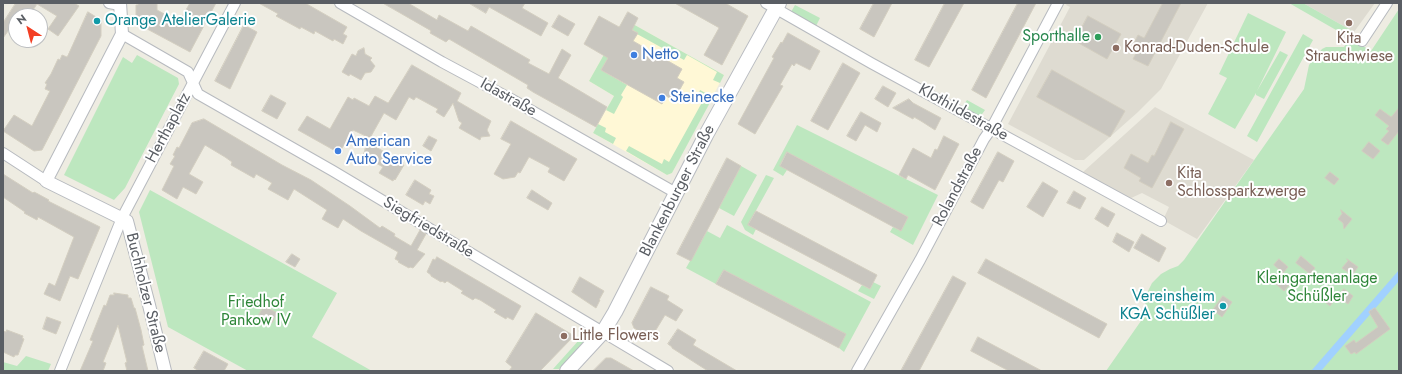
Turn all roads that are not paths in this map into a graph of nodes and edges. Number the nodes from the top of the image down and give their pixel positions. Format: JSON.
{"nodes":[{"id":1,"x":235,"y":3,"type":"edge"},
{"id":2,"x":340,"y":3,"type":"edge"},
{"id":3,"x":1058,"y":3,"type":"edge"},
{"id":4,"x":1387,"y":3,"type":"edge"},
{"id":5,"x":116,"y":4,"type":"edge"},
{"id":6,"x":773,"y":5,"type":"edge"},
{"id":7,"x":122,"y":34,"type":"junction"},
{"id":8,"x":1362,"y":41,"type":"dead end"},
{"id":9,"x":194,"y":82,"type":"junction"},
{"id":10,"x":991,"y":129,"type":"junction"},
{"id":11,"x":3,"y":153,"type":"edge"},
{"id":12,"x":46,"y":181,"type":"junction"},
{"id":13,"x":676,"y":193,"type":"junction"},
{"id":14,"x":122,"y":218,"type":"junction"},
{"id":15,"x":1161,"y":221,"type":"dead end"},
{"id":16,"x":603,"y":332,"type":"junction"},
{"id":17,"x":60,"y":371,"type":"edge"},
{"id":18,"x":165,"y":371,"type":"edge"},
{"id":19,"x":567,"y":371,"type":"edge"},
{"id":20,"x":668,"y":371,"type":"edge"},
{"id":21,"x":857,"y":371,"type":"edge"}],
"edges":[{"from":1,"to":9,"type":"street"},
{"from":2,"to":13,"type":"street","name":"Idastraße"},
{"from":3,"to":10,"type":"street","name":"Rolandstraße"},
{"from":4,"to":8,"type":"street"},
{"from":5,"to":7,"type":"street"},
{"from":6,"to":10,"type":"street","name":"Klothildestraße"},
{"from":6,"to":13,"type":"main road","name":"Blankenburger Straße"},
{"from":7,"to":9,"type":"street","name":"Herthaplatz"},
{"from":7,"to":12,"type":"street"},
{"from":9,"to":14,"type":"street","name":"Herthaplatz"},
{"from":9,"to":16,"type":"street","name":"Siegfriedstraße"},
{"from":10,"to":15,"type":"street","name":"Klothildestraße"},
{"from":10,"to":21,"type":"street","name":"Rolandstraße"},
{"from":11,"to":12,"type":"street"},
{"from":12,"to":14,"type":"street"},
{"from":13,"to":16,"type":"main road","name":"Blankenburger Straße"},
{"from":14,"to":17,"type":"street","name":"Herthaplatz"},
{"from":14,"to":18,"type":"street","name":"Buchholzer Straße"},
{"from":16,"to":19,"type":"main road","name":"Blankenburger Straße"},
{"from":16,"to":20,"type":"street","name":"Siegfriedstraße"}]}
